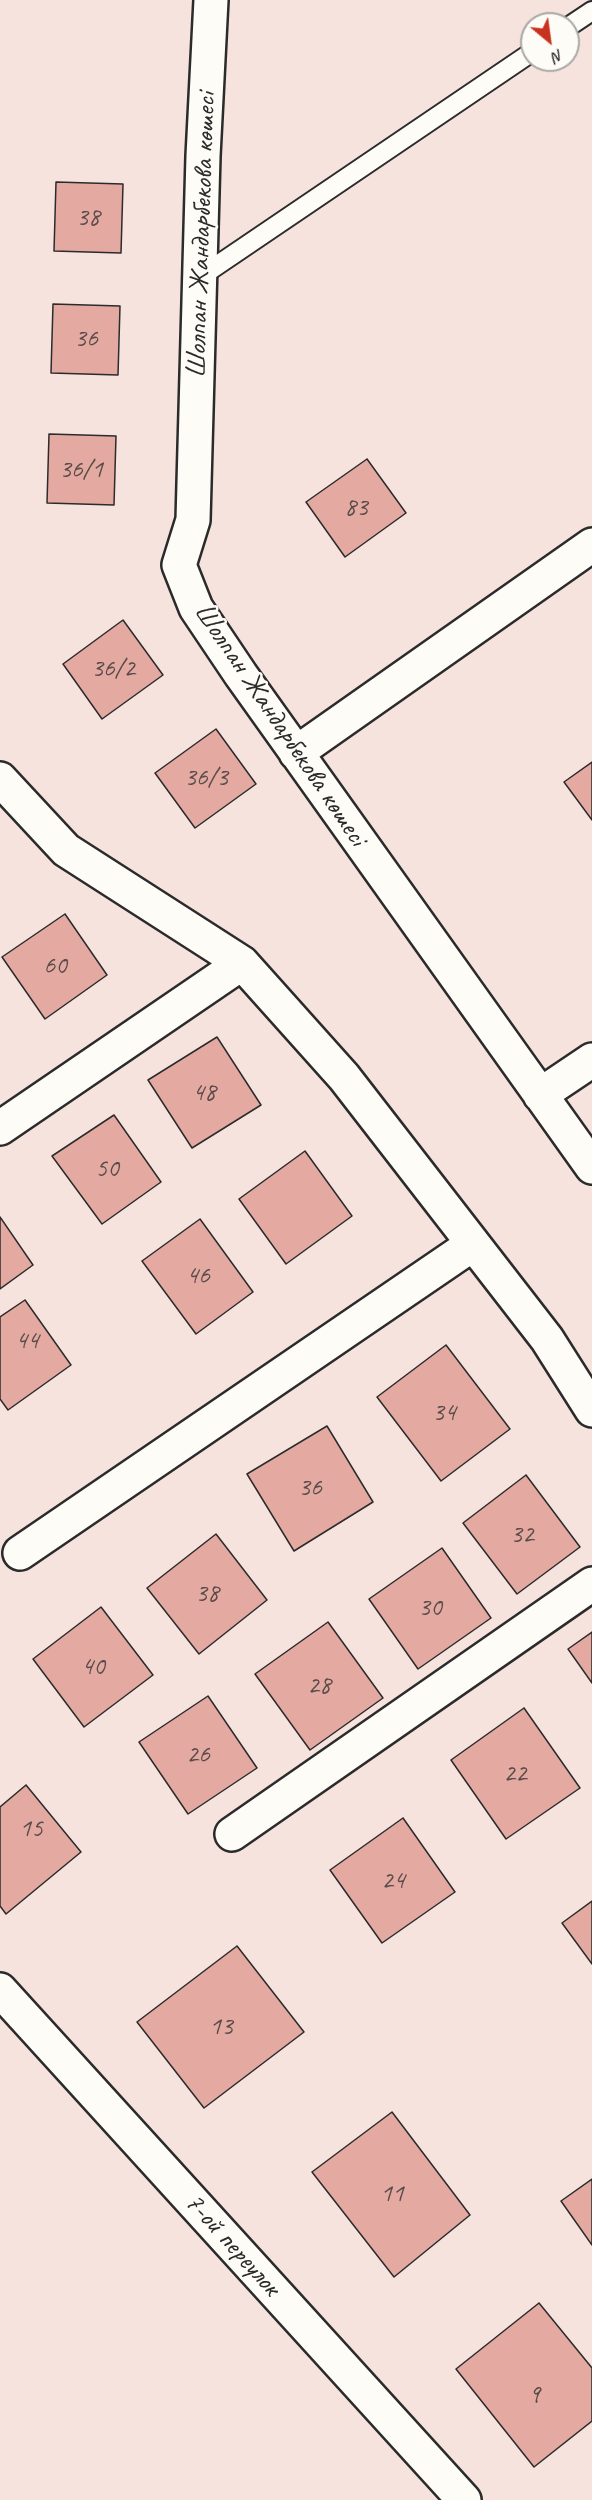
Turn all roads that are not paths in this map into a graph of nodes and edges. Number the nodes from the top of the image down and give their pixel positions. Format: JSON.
{"nodes":[{"id":1,"x":210,"y":0,"type":"edge"},
{"id":2,"x":520,"y":60,"type":"edge"},
{"id":3,"x":200,"y":277,"type":"junction"},
{"id":4,"x":592,"y":545,"type":"edge"},
{"id":5,"x":297,"y":753,"type":"junction"},
{"id":6,"x":0,"y":779,"type":"edge"},
{"id":7,"x":242,"y":963,"type":"junction"},
{"id":8,"x":592,"y":1060,"type":"edge"},
{"id":9,"x":540,"y":1095,"type":"junction"},
{"id":10,"x":0,"y":1128,"type":"edge"},
{"id":11,"x":592,"y":1167,"type":"edge"},
{"id":12,"x":473,"y":1244,"type":"junction"},
{"id":13,"x":592,"y":1410,"type":"edge"},
{"id":14,"x":20,"y":1553,"type":"dead end"},
{"id":15,"x":592,"y":1584,"type":"edge"},
{"id":16,"x":232,"y":1834,"type":"dead end"},
{"id":17,"x":0,"y":1990,"type":"edge"},
{"id":18,"x":464,"y":2500,"type":"edge"}],
"edges":[{"from":1,"to":3,"type":"street","name":"Шолпан Жандарбекова көшесі"},
{"from":2,"to":3,"type":"lane"},
{"from":3,"to":5,"type":"street","name":"Шолпан Жандарбекова көшесі"},
{"from":4,"to":5,"type":"street"},
{"from":5,"to":9,"type":"street","name":"Шолпан Жандарбекова көшесі"},
{"from":6,"to":7,"type":"street"},
{"from":7,"to":10,"type":"street"},
{"from":7,"to":12,"type":"street"},
{"from":8,"to":9,"type":"street"},
{"from":9,"to":11,"type":"street","name":"Шолпан Жандарбекова көшесі"},
{"from":12,"to":13,"type":"street"},
{"from":12,"to":14,"type":"street"},
{"from":15,"to":16,"type":"street"},
{"from":17,"to":18,"type":"street","name":"7-ой переулок"}]}
